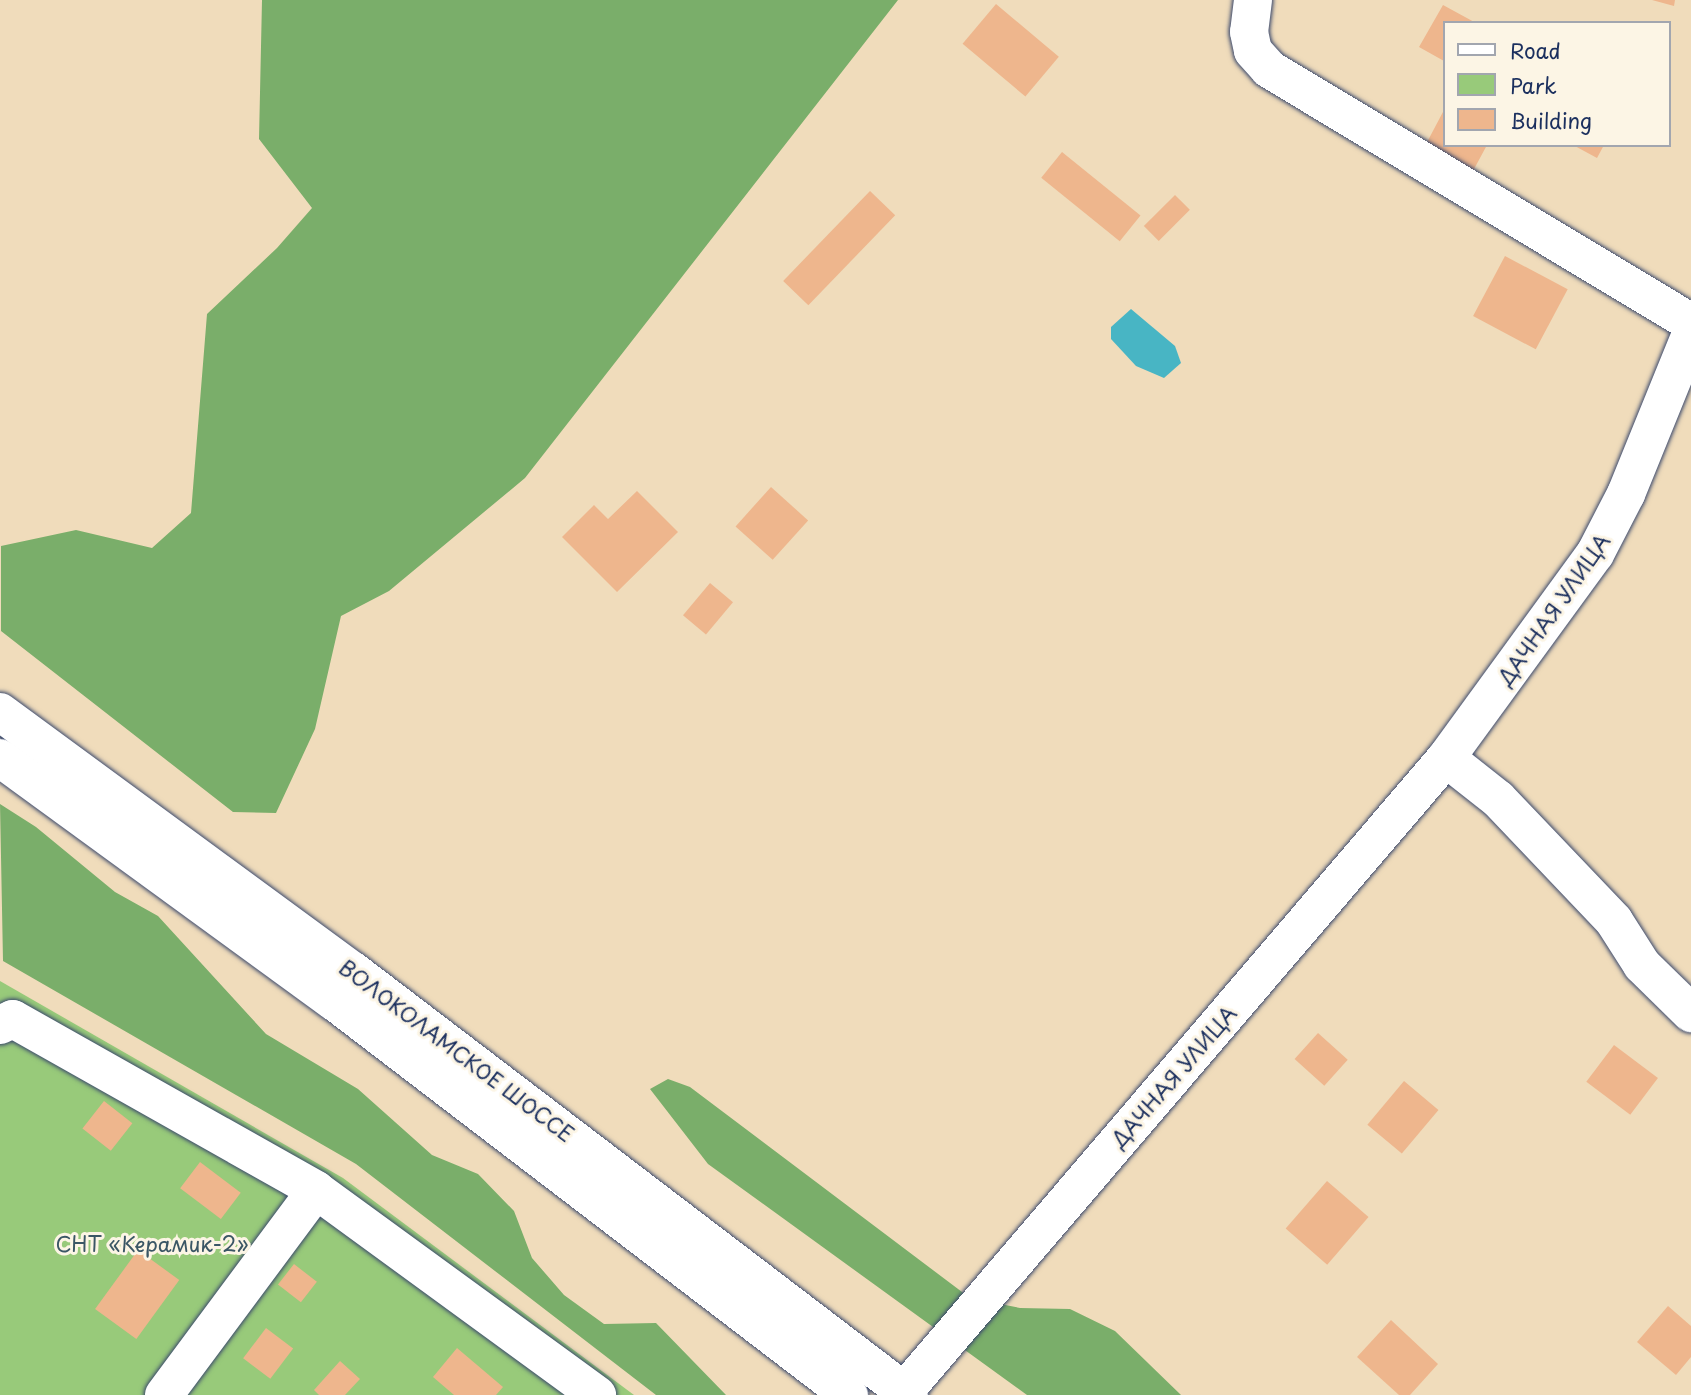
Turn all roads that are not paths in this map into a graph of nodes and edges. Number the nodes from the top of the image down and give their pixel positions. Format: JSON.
{"nodes":[{"id":1,"x":1254,"y":0,"type":"edge"},
{"id":2,"x":1691,"y":323,"type":"edge"},
{"id":3,"x":1691,"y":334,"type":"edge"},
{"id":4,"x":0,"y":712,"type":"edge"},
{"id":5,"x":0,"y":758,"type":"edge"},
{"id":6,"x":1446,"y":758,"type":"junction"},
{"id":7,"x":1691,"y":1013,"type":"edge"},
{"id":8,"x":0,"y":1025,"type":"edge"},
{"id":9,"x":316,"y":1190,"type":"junction"},
{"id":10,"x":583,"y":1391,"type":"edge"},
{"id":11,"x":905,"y":1394,"type":"edge"},
{"id":12,"x":164,"y":1395,"type":"edge"},
{"id":13,"x":849,"y":1395,"type":"edge"}],
"edges":[{"from":1,"to":2,"type":"main road"},
{"from":3,"to":6,"type":"main road","name":"ДАЧНАЯ УЛИЦА"},
{"from":4,"to":11,"type":"main road","name":"ВОЛОКОЛАМСКОЕ ШОССЕ"},
{"from":5,"to":13,"type":"main road","name":"ВОЛОКОЛАМСКОЕ ШОССЕ"},
{"from":6,"to":7,"type":"main road"},
{"from":6,"to":11,"type":"main road","name":"ДАЧНАЯ УЛИЦА"},
{"from":8,"to":9,"type":"main road"},
{"from":9,"to":10,"type":"main road"},
{"from":9,"to":12,"type":"main road"}]}
